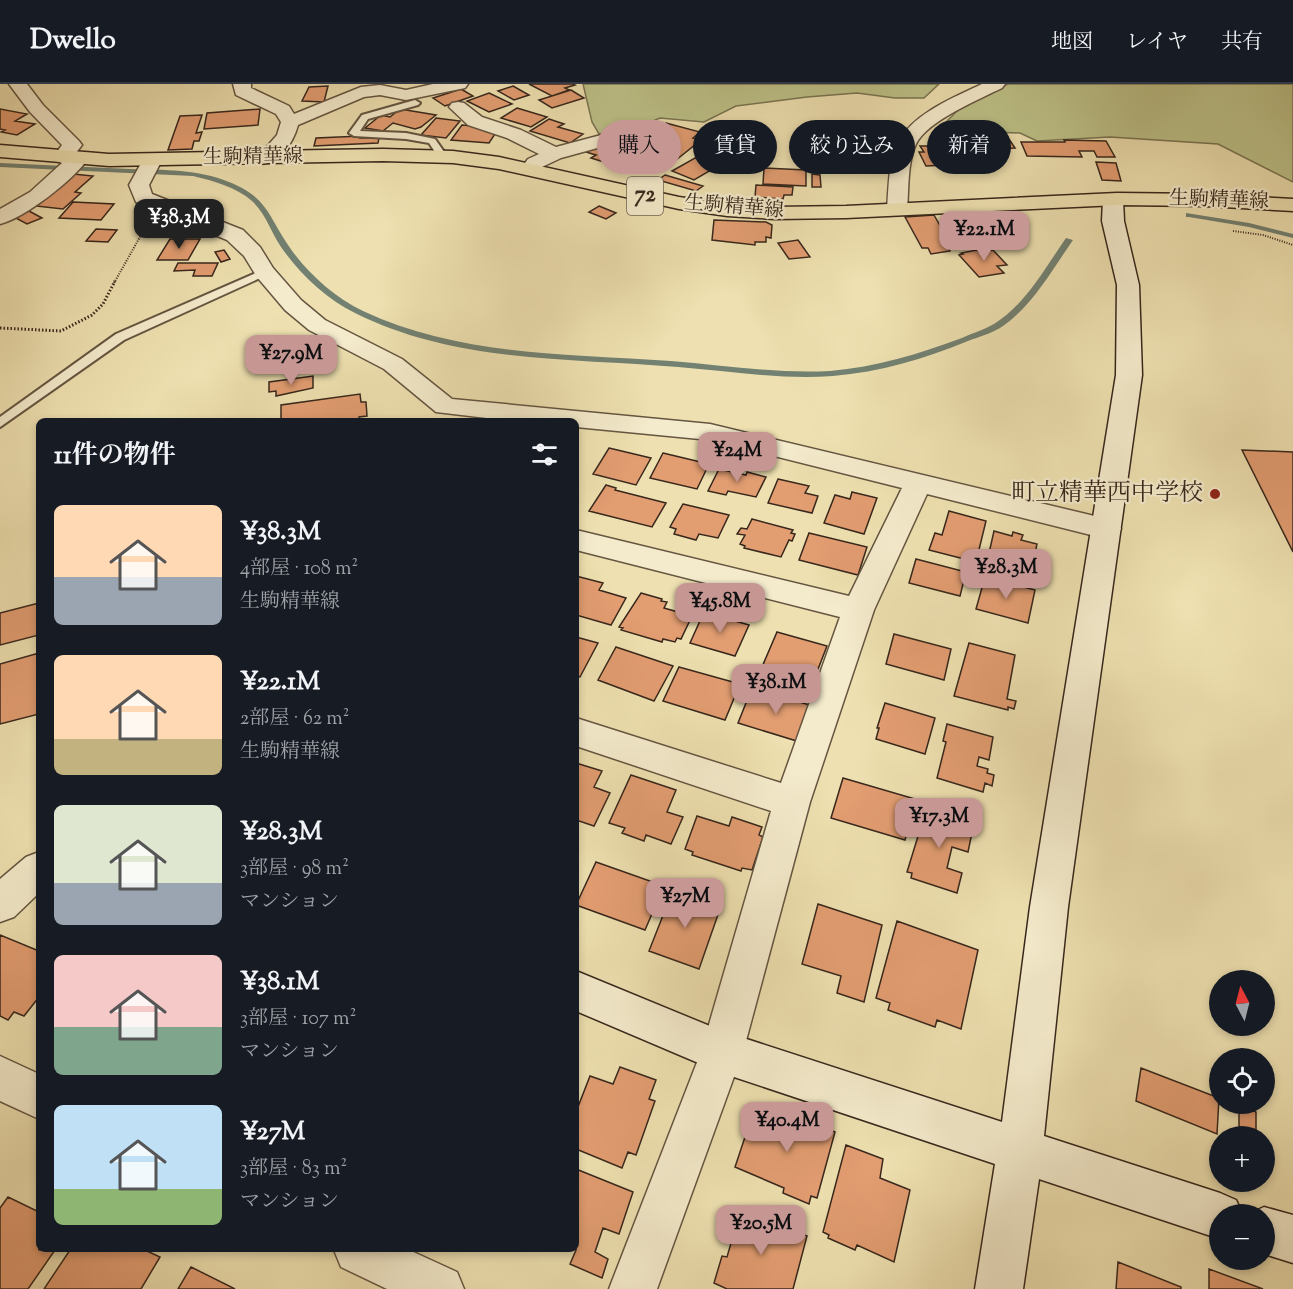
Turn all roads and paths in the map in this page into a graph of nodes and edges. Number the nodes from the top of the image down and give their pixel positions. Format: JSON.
{"nodes":[{"id":1,"x":18,"y":84,"type":"edge"},
{"id":2,"x":242,"y":84,"type":"edge"},
{"id":3,"x":459,"y":84,"type":"edge"},
{"id":4,"x":996,"y":84,"type":"edge"},
{"id":5,"x":415,"y":103,"type":"dead end"},
{"id":6,"x":458,"y":106,"type":"dead end"},
{"id":7,"x":290,"y":122,"type":"junction"},
{"id":8,"x":597,"y":142,"type":"edge"},
{"id":9,"x":0,"y":151,"type":"edge"},
{"id":10,"x":554,"y":154,"type":"junction"},
{"id":11,"x":442,"y":156,"type":"junction"},
{"id":12,"x":71,"y":158,"type":"junction"},
{"id":13,"x":266,"y":159,"type":"junction"},
{"id":14,"x":152,"y":160,"type":"junction"},
{"id":15,"x":525,"y":168,"type":"junction"},
{"id":16,"x":1113,"y":200,"type":"junction"},
{"id":17,"x":160,"y":205,"type":"junction"},
{"id":18,"x":1293,"y":205,"type":"edge"},
{"id":19,"x":897,"y":209,"type":"junction"},
{"id":20,"x":0,"y":218,"type":"edge"},
{"id":21,"x":265,"y":272,"type":"junction"},
{"id":22,"x":0,"y":328,"type":"edge"},
{"id":23,"x":441,"y":414,"type":"edge"},
{"id":24,"x":501,"y":418,"type":"edge"},
{"id":25,"x":0,"y":423,"type":"edge"},
{"id":26,"x":579,"y":423,"type":"edge"},
{"id":27,"x":917,"y":484,"type":"junction"},
{"id":28,"x":1107,"y":529,"type":"junction"},
{"id":29,"x":579,"y":541,"type":"edge"},
{"id":30,"x":858,"y":610,"type":"junction"},
{"id":31,"x":579,"y":733,"type":"edge"},
{"id":32,"x":792,"y":802,"type":"junction"},
{"id":33,"x":36,"y":872,"type":"edge"},
{"id":34,"x":0,"y":904,"type":"edge"},
{"id":35,"x":579,"y":992,"type":"edge"},
{"id":36,"x":722,"y":1052,"type":"junction"},
{"id":37,"x":0,"y":1078,"type":"edge"},
{"id":38,"x":36,"y":1096,"type":"edge"},
{"id":39,"x":1020,"y":1152,"type":"junction"},
{"id":40,"x":1209,"y":1212,"type":"edge"},
{"id":41,"x":1275,"y":1233,"type":"edge"},
{"id":42,"x":1293,"y":1239,"type":"edge"},
{"id":43,"x":362,"y":1252,"type":"edge"},
{"id":44,"x":440,"y":1289,"type":"edge"},
{"id":45,"x":633,"y":1289,"type":"edge"},
{"id":46,"x":999,"y":1289,"type":"edge"}],
"edges":[{"from":1,"to":12,"type":"street"},
{"from":2,"to":7,"type":"street"},
{"from":3,"to":7,"type":"street"},
{"from":4,"to":19,"type":"street"},
{"from":5,"to":11,"type":"lane"},
{"from":6,"to":10,"type":"street"},
{"from":7,"to":13,"type":"street"},
{"from":8,"to":10,"type":"street"},
{"from":9,"to":12,"type":"main road","name":"生駒精華線","number":"72"},
{"from":10,"to":15,"type":"street"},
{"from":11,"to":13,"type":"main road","name":"生駒精華線","number":"72"},
{"from":11,"to":15,"type":"main road","name":"生駒精華線","number":"72"},
{"from":12,"to":14,"type":"main road","name":"生駒精華線","number":"72"},
{"from":12,"to":20,"type":"street"},
{"from":13,"to":14,"type":"main road","name":"生駒精華線","number":"72"},
{"from":14,"to":17,"type":"street"},
{"from":15,"to":19,"type":"main road","name":"生駒精華線","number":"72"},
{"from":16,"to":18,"type":"main road","name":"生駒精華線","number":"72"},
{"from":16,"to":19,"type":"main road","name":"生駒精華線","number":"72"},
{"from":16,"to":28,"type":"street"},
{"from":17,"to":21,"type":"street"},
{"from":17,"to":22,"type":"path"},
{"from":21,"to":23,"type":"street"},
{"from":21,"to":25,"type":"lane"},
{"from":23,"to":24,"type":"street"},
{"from":26,"to":27,"type":"street"},
{"from":27,"to":28,"type":"street"},
{"from":27,"to":30,"type":"street"},
{"from":28,"to":39,"type":"street"},
{"from":29,"to":30,"type":"street"},
{"from":30,"to":32,"type":"street"},
{"from":31,"to":32,"type":"street"},
{"from":32,"to":36,"type":"street"},
{"from":33,"to":34,"type":"street"},
{"from":35,"to":36,"type":"street"},
{"from":36,"to":39,"type":"street"},
{"from":36,"to":45,"type":"street"},
{"from":37,"to":38,"type":"street"},
{"from":39,"to":40,"type":"street"},
{"from":39,"to":46,"type":"street"},
{"from":41,"to":42,"type":"street"},
{"from":43,"to":44,"type":"street"}]}
